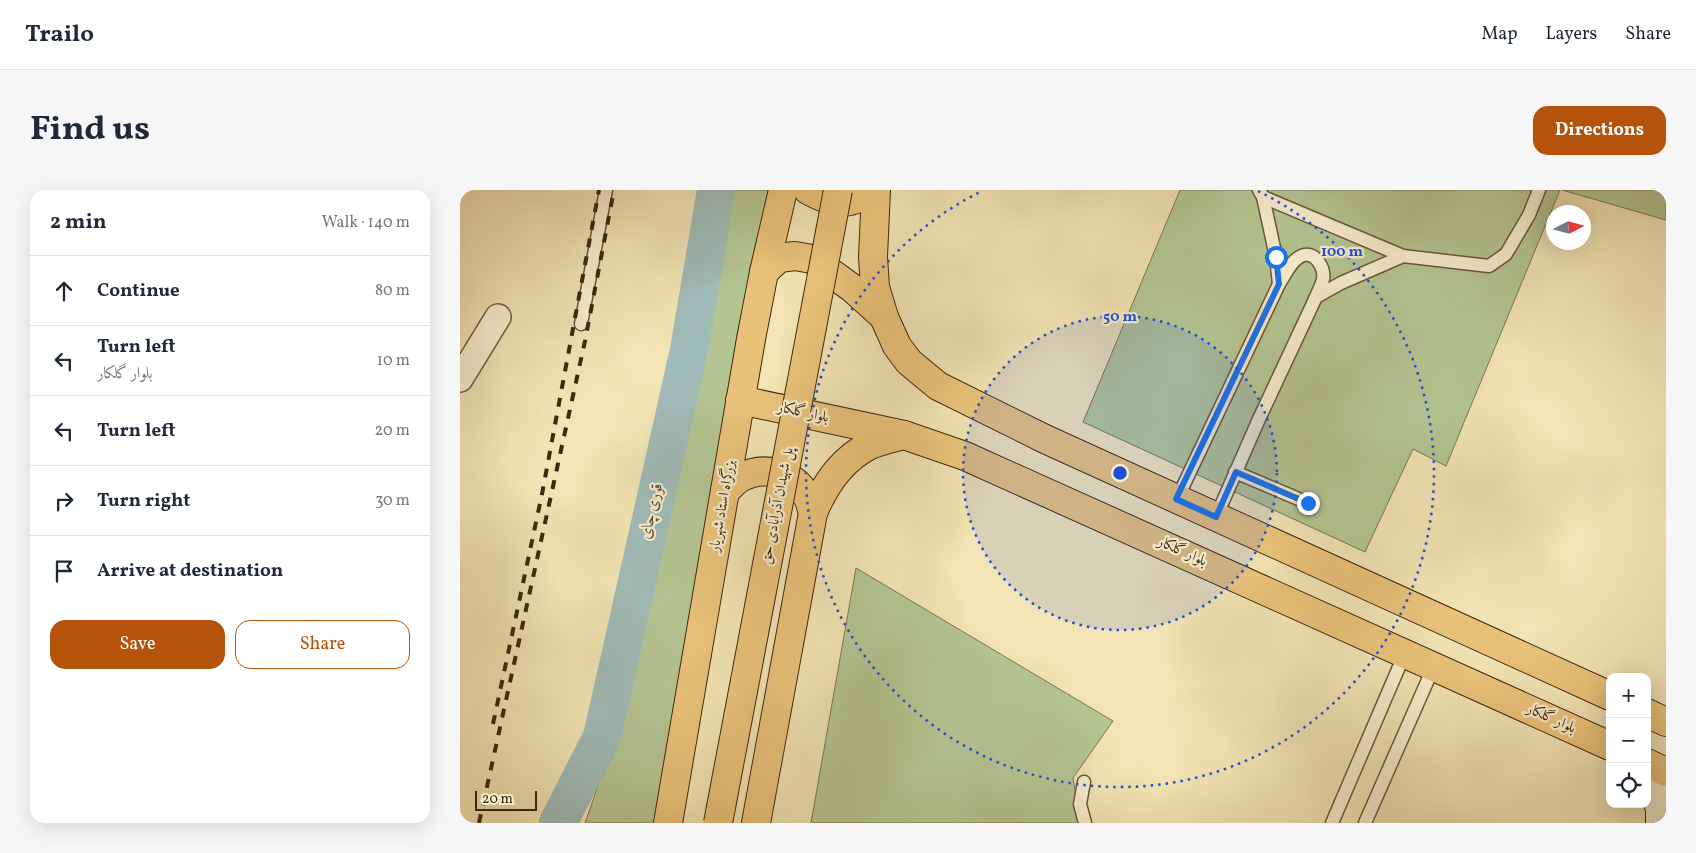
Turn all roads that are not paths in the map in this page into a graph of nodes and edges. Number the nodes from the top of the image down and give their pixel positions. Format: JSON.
{"nodes":[{"id":1,"x":606,"y":190,"type":"edge"},
{"id":2,"x":783,"y":190,"type":"edge"},
{"id":3,"x":808,"y":190,"type":"edge"},
{"id":4,"x":838,"y":190,"type":"edge"},
{"id":5,"x":867,"y":190,"type":"edge"},
{"id":6,"x":876,"y":190,"type":"edge"},
{"id":7,"x":1539,"y":190,"type":"edge"},
{"id":8,"x":1261,"y":193,"type":"edge"},
{"id":9,"x":1404,"y":256,"type":"junction"},
{"id":10,"x":764,"y":272,"type":"junction"},
{"id":11,"x":1279,"y":284,"type":"junction"},
{"id":12,"x":1316,"y":297,"type":"junction"},
{"id":13,"x":498,"y":317,"type":"dead end"},
{"id":14,"x":884,"y":317,"type":"junction"},
{"id":15,"x":580,"y":324,"type":"dead end"},
{"id":16,"x":460,"y":379,"type":"edge"},
{"id":17,"x":740,"y":400,"type":"junction"},
{"id":18,"x":904,"y":435,"type":"junction"},
{"id":19,"x":1236,"y":472,"type":"junction"},
{"id":20,"x":725,"y":491,"type":"junction"},
{"id":21,"x":1176,"y":499,"type":"junction"},
{"id":22,"x":1308,"y":503,"type":"dead end"},
{"id":23,"x":813,"y":513,"type":"junction"},
{"id":24,"x":1216,"y":517,"type":"junction"},
{"id":25,"x":1404,"y":653,"type":"junction"},
{"id":26,"x":1434,"y":666,"type":"junction"},
{"id":27,"x":1606,"y":694,"type":"edge"},
{"id":28,"x":1651,"y":715,"type":"edge"},
{"id":29,"x":1666,"y":722,"type":"edge"},
{"id":30,"x":1606,"y":744,"type":"edge"},
{"id":31,"x":1651,"y":765,"type":"edge"},
{"id":32,"x":1666,"y":772,"type":"edge"},
{"id":33,"x":1084,"y":782,"type":"dead end"},
{"id":34,"x":1651,"y":782,"type":"edge"},
{"id":35,"x":668,"y":823,"type":"edge"},
{"id":36,"x":718,"y":823,"type":"edge"},
{"id":37,"x":756,"y":823,"type":"edge"},
{"id":38,"x":1085,"y":823,"type":"edge"},
{"id":39,"x":1332,"y":823,"type":"edge"},
{"id":40,"x":1365,"y":823,"type":"edge"},
{"id":41,"x":1660,"y":823,"type":"edge"}],
"edges":[{"from":1,"to":15,"type":"lane"},
{"from":2,"to":10,"type":"main road","name":"بزرگراه استاد شهریار"},
{"from":3,"to":5,"type":"main road"},
{"from":4,"to":36,"type":"main road","name":"پل شهیدان آذرآبادی حق","bridge":true},
{"from":6,"to":14,"type":"main road"},
{"from":7,"to":9,"type":"lane"},
{"from":8,"to":9,"type":"lane"},
{"from":8,"to":11,"type":"lane"},
{"from":9,"to":12,"type":"lane"},
{"from":10,"to":14,"type":"main road"},
{"from":10,"to":17,"type":"main road","name":"بزرگراه استاد شهریار"},
{"from":11,"to":12,"type":"lane"},
{"from":11,"to":21,"type":"lane"},
{"from":12,"to":19,"type":"lane"},
{"from":13,"to":16,"type":"street"},
{"from":14,"to":21,"type":"main road"},
{"from":17,"to":18,"type":"main road","name":"بلوار گلکار"},
{"from":17,"to":20,"type":"main road","name":"بزرگراه استاد شهریار"},
{"from":18,"to":23,"type":"main road"},
{"from":18,"to":25,"type":"main road","name":"بلوار گلکار"},
{"from":19,"to":22,"type":"lane"},
{"from":19,"to":24,"type":"lane"},
{"from":20,"to":23,"type":"main road"},
{"from":20,"to":35,"type":"main road","name":"بزرگراه استاد شهریار"},
{"from":21,"to":24,"type":"main road"},
{"from":23,"to":37,"type":"main road"},
{"from":24,"to":27,"type":"main road"},
{"from":25,"to":26,"type":"main road","name":"بلوار گلکار"},
{"from":25,"to":39,"type":"lane"},
{"from":26,"to":30,"type":"main road","name":"بلوار گلکار"},
{"from":26,"to":40,"type":"lane"},
{"from":28,"to":29,"type":"main road"},
{"from":31,"to":32,"type":"main road"},
{"from":33,"to":38,"type":"lane"},
{"from":34,"to":41,"type":"street"}]}
